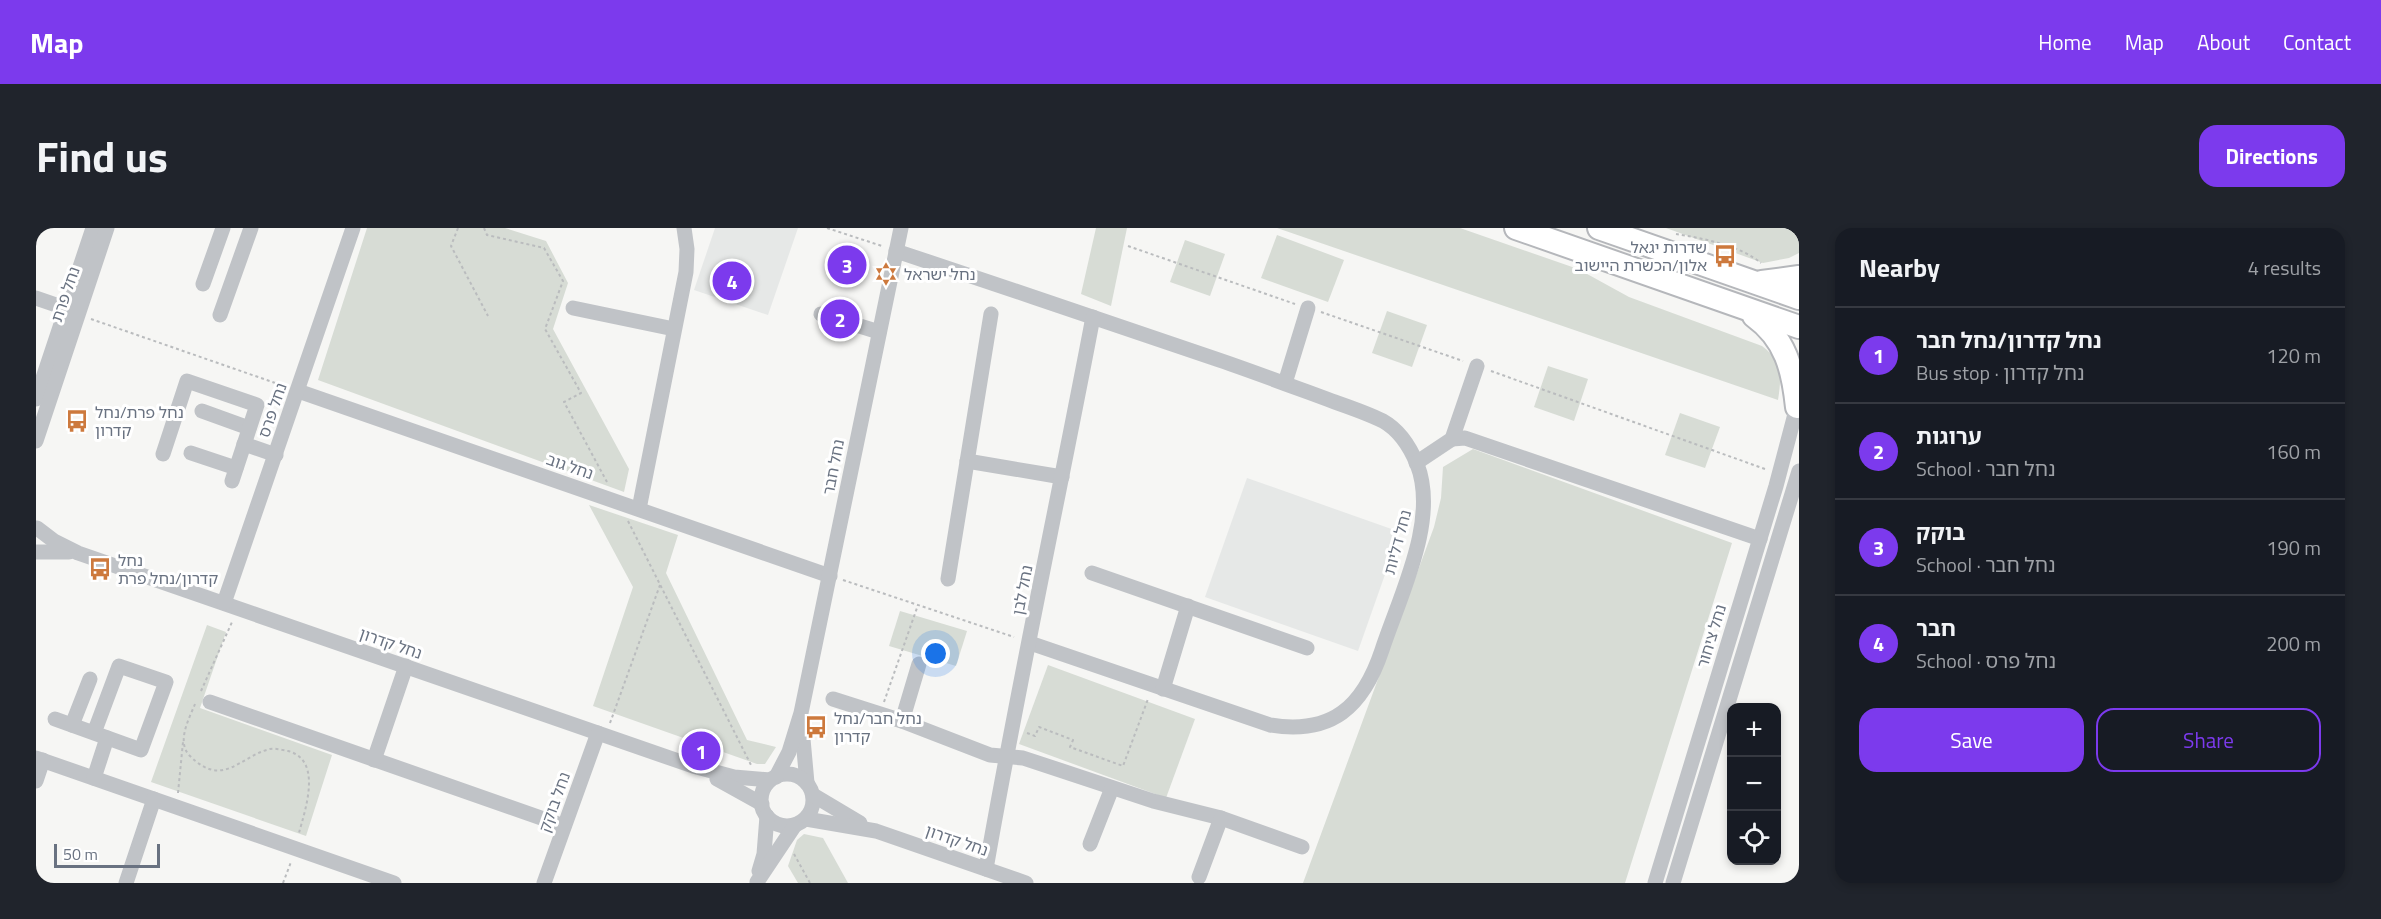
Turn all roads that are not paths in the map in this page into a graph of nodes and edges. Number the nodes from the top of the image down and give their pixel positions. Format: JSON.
{"nodes":[{"id":1,"x":93,"y":228,"type":"edge"},
{"id":2,"x":107,"y":228,"type":"edge"},
{"id":3,"x":223,"y":228,"type":"edge"},
{"id":4,"x":250,"y":228,"type":"edge"},
{"id":5,"x":353,"y":228,"type":"edge"},
{"id":6,"x":684,"y":228,"type":"edge"},
{"id":7,"x":901,"y":228,"type":"edge"},
{"id":8,"x":1516,"y":228,"type":"edge"},
{"id":9,"x":1599,"y":228,"type":"edge"},
{"id":10,"x":896,"y":251,"type":"junction"},
{"id":11,"x":1799,"y":277,"type":"edge"},
{"id":12,"x":1748,"y":280,"type":"junction"},
{"id":13,"x":203,"y":284,"type":"dead end"},
{"id":14,"x":36,"y":298,"type":"edge"},
{"id":15,"x":1799,"y":298,"type":"edge"},
{"id":16,"x":1738,"y":306,"type":"junction"},
{"id":17,"x":573,"y":308,"type":"dead end"},
{"id":18,"x":1308,"y":308,"type":"road end"},
{"id":19,"x":71,"y":311,"type":"junction"},
{"id":20,"x":821,"y":314,"type":"dead end"},
{"id":21,"x":991,"y":314,"type":"dead end"},
{"id":22,"x":220,"y":315,"type":"dead end"},
{"id":23,"x":1093,"y":317,"type":"junction"},
{"id":24,"x":1799,"y":327,"type":"edge"},
{"id":25,"x":674,"y":329,"type":"junction"},
{"id":26,"x":879,"y":332,"type":"junction"},
{"id":27,"x":1477,"y":366,"type":"road end"},
{"id":28,"x":1285,"y":383,"type":"junction"},
{"id":29,"x":298,"y":391,"type":"junction"},
{"id":30,"x":36,"y":399,"type":"edge"},
{"id":31,"x":1798,"y":403,"type":"edge"},
{"id":32,"x":202,"y":411,"type":"dead end"},
{"id":33,"x":249,"y":428,"type":"junction"},
{"id":34,"x":1452,"y":439,"type":"junction"},
{"id":35,"x":36,"y":441,"type":"edge"},
{"id":36,"x":244,"y":444,"type":"junction"},
{"id":37,"x":191,"y":453,"type":"dead end"},
{"id":38,"x":163,"y":454,"type":"dead end"},
{"id":39,"x":276,"y":455,"type":"junction"},
{"id":40,"x":967,"y":461,"type":"junction"},
{"id":41,"x":1416,"y":463,"type":"junction"},
{"id":42,"x":1799,"y":471,"type":"edge"},
{"id":43,"x":1062,"y":477,"type":"junction"},
{"id":44,"x":639,"y":509,"type":"junction"},
{"id":45,"x":36,"y":529,"type":"edge"},
{"id":46,"x":1760,"y":539,"type":"junction"},
{"id":47,"x":36,"y":552,"type":"edge"},
{"id":48,"x":78,"y":553,"type":"junction"},
{"id":49,"x":1092,"y":573,"type":"dead end"},
{"id":50,"x":830,"y":576,"type":"junction"},
{"id":51,"x":948,"y":579,"type":"dead end"},
{"id":52,"x":231,"y":606,"type":"junction"},
{"id":53,"x":1188,"y":606,"type":"junction"},
{"id":54,"x":1030,"y":643,"type":"junction"},
{"id":55,"x":1307,"y":648,"type":"dead end"},
{"id":56,"x":919,"y":664,"type":"dead end"},
{"id":57,"x":405,"y":666,"type":"junction"},
{"id":58,"x":90,"y":679,"type":"dead end"},
{"id":59,"x":1158,"y":687,"type":"junction"},
{"id":60,"x":202,"y":698,"type":"road end"},
{"id":61,"x":833,"y":699,"type":"dead end"},
{"id":62,"x":801,"y":713,"type":"junction"},
{"id":63,"x":55,"y":719,"type":"dead end"},
{"id":64,"x":902,"y":721,"type":"junction"},
{"id":65,"x":72,"y":725,"type":"junction"},
{"id":66,"x":602,"y":735,"type":"junction"},
{"id":67,"x":100,"y":736,"type":"junction"},
{"id":68,"x":1005,"y":756,"type":"junction"},
{"id":69,"x":39,"y":759,"type":"edge"},
{"id":70,"x":374,"y":760,"type":"junction"},
{"id":71,"x":693,"y":766,"type":"junction"},
{"id":72,"x":94,"y":778,"type":"junction"},
{"id":73,"x":773,"y":778,"type":"junction"},
{"id":74,"x":36,"y":781,"type":"edge"},
{"id":75,"x":1112,"y":788,"type":"junction"},
{"id":76,"x":810,"y":789,"type":"junction"},
{"id":77,"x":154,"y":799,"type":"junction"},
{"id":78,"x":764,"y":810,"type":"junction"},
{"id":79,"x":1221,"y":818,"type":"junction"},
{"id":80,"x":801,"y":822,"type":"junction"},
{"id":81,"x":564,"y":826,"type":"junction"},
{"id":82,"x":876,"y":831,"type":"junction"},
{"id":83,"x":1090,"y":844,"type":"dead end"},
{"id":84,"x":1302,"y":847,"type":"dead end"},
{"id":85,"x":986,"y":869,"type":"junction"},
{"id":86,"x":1199,"y":877,"type":"dead end"},
{"id":87,"x":126,"y":883,"type":"edge"},
{"id":88,"x":394,"y":883,"type":"edge"},
{"id":89,"x":544,"y":883,"type":"edge"},
{"id":90,"x":756,"y":883,"type":"edge"},
{"id":91,"x":1026,"y":883,"type":"edge"},
{"id":92,"x":1655,"y":883,"type":"edge"},
{"id":93,"x":1673,"y":883,"type":"edge"}],
"edges":[{"from":1,"to":19,"type":"street","name":"נחל פרת"},
{"from":2,"to":19,"type":"street","name":"נחל פרת"},
{"from":3,"to":13,"type":"street"},
{"from":4,"to":22,"type":"street"},
{"from":5,"to":29,"type":"street","name":"נחל פרס"},
{"from":6,"to":25,"type":"street"},
{"from":7,"to":10,"type":"street","name":"נחל חבר"},
{"from":8,"to":16,"type":"highway"},
{"from":9,"to":12,"type":"highway"},
{"from":10,"to":23,"type":"street","name":"נחל דליות"},
{"from":10,"to":26,"type":"street","name":"נחל חבר"},
{"from":11,"to":12,"type":"highway"},
{"from":12,"to":15,"type":"highway"},
{"from":14,"to":19,"type":"street"},
{"from":16,"to":24,"type":"highway"},
{"from":16,"to":31,"type":"highway"},
{"from":17,"to":25,"type":"street"},
{"from":18,"to":28,"type":"street"},
{"from":19,"to":30,"type":"street","name":"נחל פרת"},
{"from":19,"to":35,"type":"street","name":"נחל פרת"},
{"from":20,"to":26,"type":"street"},
{"from":21,"to":40,"type":"street"},
{"from":23,"to":28,"type":"street","name":"נחל דליות"},
{"from":23,"to":43,"type":"street","name":"נחל לבן"},
{"from":25,"to":44,"type":"street"},
{"from":26,"to":50,"type":"street","name":"נחל חבר"},
{"from":27,"to":34,"type":"street"},
{"from":28,"to":41,"type":"street","name":"נחל דליות"},
{"from":29,"to":39,"type":"street","name":"נחל פרס"},
{"from":29,"to":44,"type":"street","name":"נחל גוב"},
{"from":31,"to":46,"type":"street","name":"נחל ציחור"},
{"from":32,"to":33,"type":"street"},
{"from":33,"to":36,"type":"street"},
{"from":33,"to":38,"type":"street"},
{"from":34,"to":41,"type":"street"},
{"from":34,"to":46,"type":"street"},
{"from":36,"to":37,"type":"street"},
{"from":36,"to":39,"type":"street"},
{"from":39,"to":52,"type":"street","name":"נחל פרס"},
{"from":40,"to":43,"type":"street"},
{"from":40,"to":51,"type":"street"},
{"from":41,"to":59,"type":"street","name":"נחל דליות"},
{"from":42,"to":93,"type":"street"},
{"from":43,"to":54,"type":"street","name":"נחל לבן"},
{"from":44,"to":50,"type":"street","name":"נחל גוב"},
{"from":45,"to":48,"type":"street","name":"נחל קדרון"},
{"from":46,"to":92,"type":"street","name":"נחל ציחור"},
{"from":47,"to":48,"type":"street","name":"נחל קדרון"},
{"from":48,"to":52,"type":"street","name":"נחל קדרון"},
{"from":49,"to":53,"type":"street"},
{"from":50,"to":62,"type":"street","name":"נחל חבר"},
{"from":52,"to":57,"type":"street","name":"נחל קדרון"},
{"from":53,"to":55,"type":"street"},
{"from":53,"to":59,"type":"street"},
{"from":54,"to":59,"type":"street","name":"נחל דליות"},
{"from":54,"to":68,"type":"street","name":"נחל לבן"},
{"from":56,"to":64,"type":"street"},
{"from":57,"to":66,"type":"street","name":"נחל קדרון"},
{"from":57,"to":70,"type":"street"},
{"from":58,"to":65,"type":"street"},
{"from":60,"to":70,"type":"street"},
{"from":61,"to":64,"type":"street"},
{"from":62,"to":73,"type":"street","name":"נחל חבר"},
{"from":62,"to":76,"type":"street","name":"נחל חבר"},
{"from":63,"to":65,"type":"street"},
{"from":64,"to":68,"type":"street"},
{"from":65,"to":67,"type":"street"},
{"from":66,"to":71,"type":"street","name":"נחל קדרון"},
{"from":66,"to":81,"type":"street","name":"נחל בוקק"},
{"from":67,"to":67,"type":"street"},
{"from":67,"to":72,"type":"street"},
{"from":68,"to":75,"type":"street"},
{"from":68,"to":85,"type":"street","name":"נחל לבן"},
{"from":69,"to":72,"type":"street"},
{"from":69,"to":74,"type":"street"},
{"from":70,"to":81,"type":"street"},
{"from":71,"to":73,"type":"street","name":"נחל קדרון"},
{"from":71,"to":78,"type":"street","name":"נחל קדרון"},
{"from":72,"to":77,"type":"street"},
{"from":73,"to":76,"type":"street"},
{"from":73,"to":78,"type":"street"},
{"from":75,"to":79,"type":"street"},
{"from":75,"to":83,"type":"street"},
{"from":76,"to":80,"type":"street"},
{"from":76,"to":82,"type":"street","name":"נחל קדרון"},
{"from":77,"to":87,"type":"street"},
{"from":77,"to":88,"type":"street"},
{"from":78,"to":80,"type":"street"},
{"from":78,"to":90,"type":"street"},
{"from":79,"to":84,"type":"street"},
{"from":79,"to":86,"type":"street"},
{"from":80,"to":82,"type":"street","name":"נחל קדרון"},
{"from":80,"to":90,"type":"street"},
{"from":81,"to":89,"type":"street","name":"נחל בוקק"},
{"from":82,"to":85,"type":"street","name":"נחל קדרון"},
{"from":85,"to":91,"type":"street","name":"נחל קדרון"}]}
